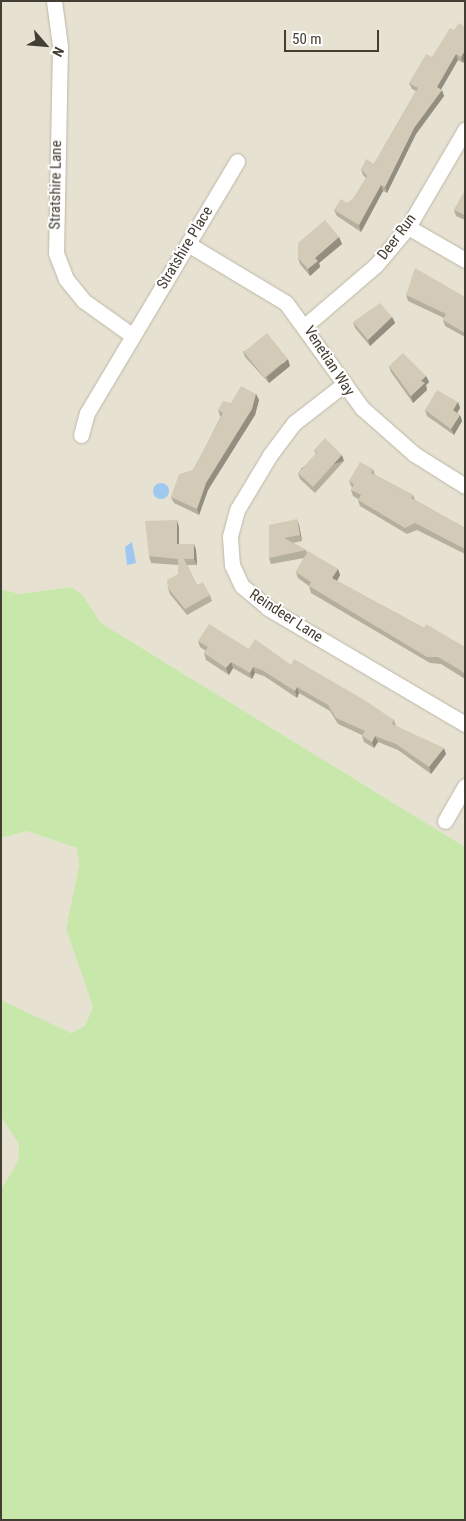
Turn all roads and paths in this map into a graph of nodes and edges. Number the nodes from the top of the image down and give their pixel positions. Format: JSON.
{"nodes":[{"id":1,"x":54,"y":1,"type":"edge"},
{"id":2,"x":465,"y":130,"type":"edge"},
{"id":3,"x":237,"y":161,"type":"dead end"},
{"id":4,"x":408,"y":227,"type":"junction"},
{"id":5,"x":188,"y":244,"type":"junction"},
{"id":6,"x":465,"y":260,"type":"edge"},
{"id":7,"x":306,"y":325,"type":"junction"},
{"id":8,"x":133,"y":336,"type":"junction"},
{"id":9,"x":343,"y":385,"type":"junction"},
{"id":10,"x":80,"y":435,"type":"dead end"},
{"id":11,"x":465,"y":486,"type":"edge"},
{"id":12,"x":465,"y":724,"type":"edge"},
{"id":13,"x":465,"y":786,"type":"edge"},
{"id":14,"x":445,"y":820,"type":"dead end"}],
"edges":[{"from":1,"to":8,"type":"street","name":"Stratshire Lane"},
{"from":2,"to":4,"type":"street","name":"Deer Run"},
{"from":3,"to":5,"type":"street","name":"Stratshire Place"},
{"from":4,"to":6,"type":"street"},
{"from":4,"to":7,"type":"street","name":"Deer Run"},
{"from":5,"to":7,"type":"street","name":"Venetian Way"},
{"from":5,"to":8,"type":"street","name":"Stratshire Place"},
{"from":7,"to":9,"type":"street","name":"Venetian Way"},
{"from":8,"to":10,"type":"street","name":"Stratshire Place"},
{"from":9,"to":11,"type":"street","name":"Venetian Way"},
{"from":9,"to":12,"type":"street","name":"Reindeer Lane"},
{"from":13,"to":14,"type":"street"}]}
